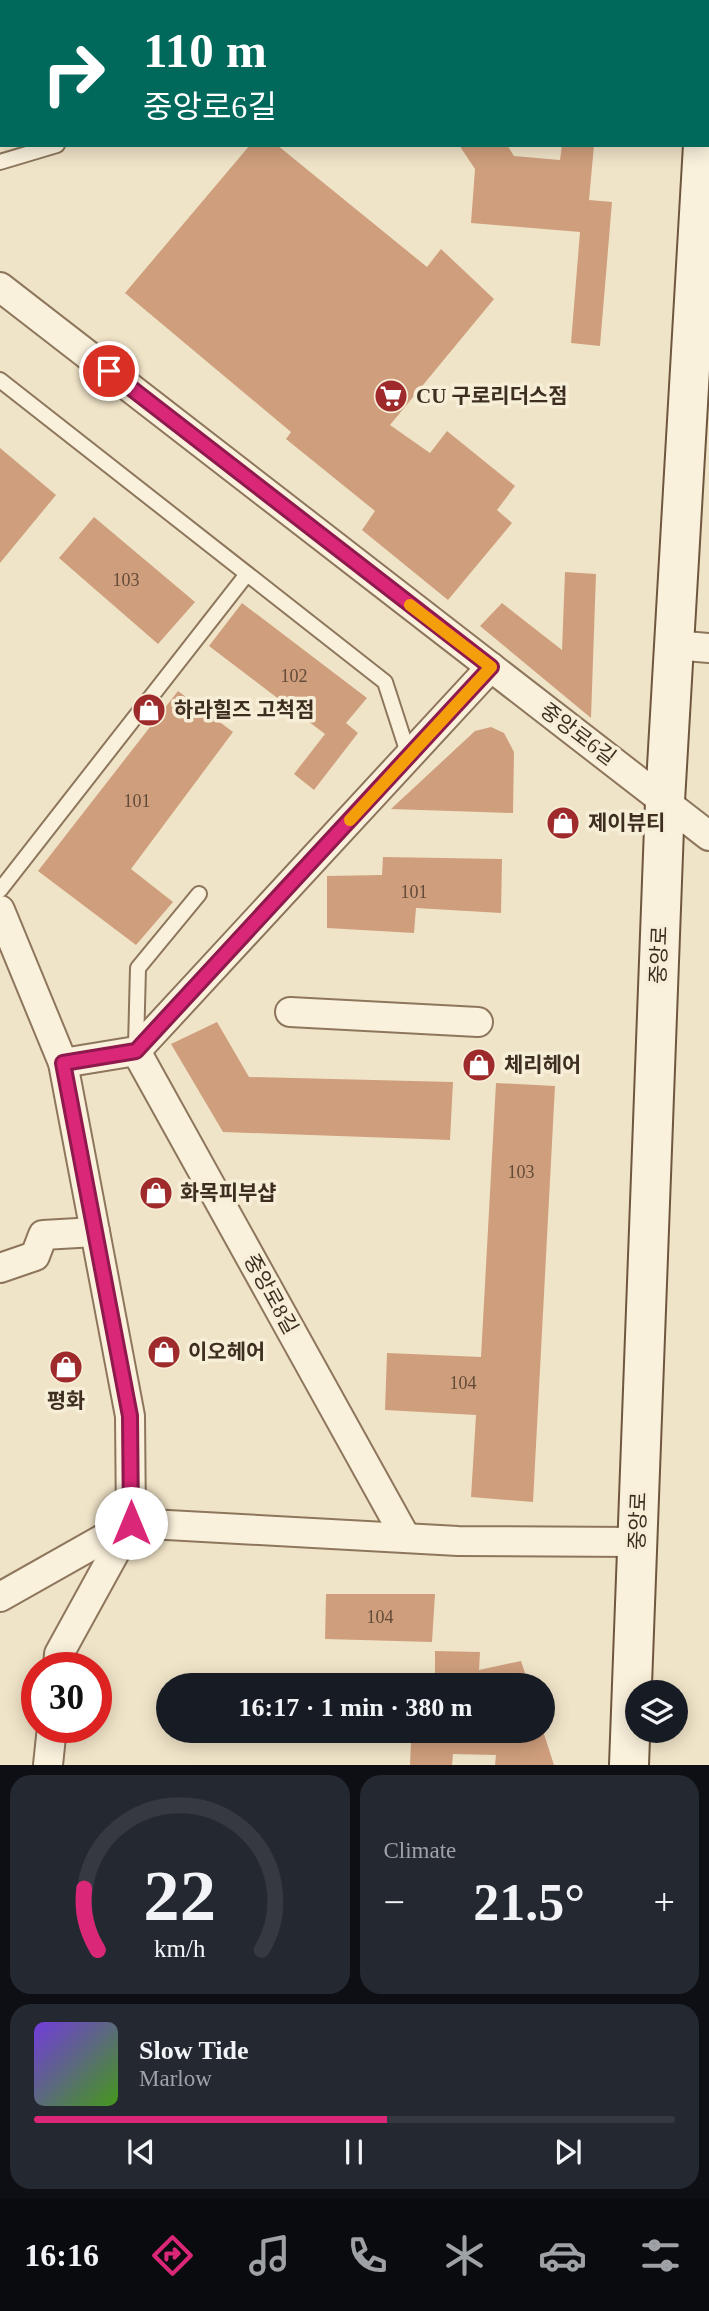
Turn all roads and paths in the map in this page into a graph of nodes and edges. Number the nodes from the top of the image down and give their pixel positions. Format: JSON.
{"nodes":[{"id":1,"x":50,"y":147,"type":"edge"},
{"id":2,"x":703,"y":147,"type":"edge"},
{"id":3,"x":0,"y":162,"type":"edge"},
{"id":4,"x":0,"y":287,"type":"edge"},
{"id":5,"x":0,"y":380,"type":"edge"},
{"id":6,"x":247,"y":574,"type":"junction"},
{"id":7,"x":692,"y":647,"type":"edge"},
{"id":8,"x":491,"y":667,"type":"junction"},
{"id":9,"x":409,"y":756,"type":"junction"},
{"id":10,"x":665,"y":801,"type":"junction"},
{"id":11,"x":709,"y":835,"type":"edge"},
{"id":12,"x":0,"y":891,"type":"edge"},
{"id":13,"x":199,"y":894,"type":"dead end"},
{"id":14,"x":0,"y":910,"type":"edge"},
{"id":15,"x":290,"y":1012,"type":"dead end"},
{"id":16,"x":478,"y":1022,"type":"dead end"},
{"id":17,"x":136,"y":1051,"type":"junction"},
{"id":18,"x":63,"y":1063,"type":"junction"},
{"id":19,"x":95,"y":1232,"type":"junction"},
{"id":20,"x":0,"y":1268,"type":"edge"},
{"id":21,"x":131,"y":1523,"type":"junction"},
{"id":22,"x":406,"y":1538,"type":"junction"},
{"id":23,"x":637,"y":1542,"type":"junction"},
{"id":24,"x":0,"y":1597,"type":"edge"},
{"id":25,"x":60,"y":1652,"type":"edge"},
{"id":26,"x":50,"y":1743,"type":"edge"},
{"id":27,"x":48,"y":1765,"type":"edge"},
{"id":28,"x":629,"y":1765,"type":"edge"}],
"edges":[{"from":1,"to":3,"type":"lane"},
{"from":2,"to":7,"type":"main road","name":"중앙로"},
{"from":4,"to":8,"type":"street","name":"중앙로6길"},
{"from":5,"to":6,"type":"lane"},
{"from":6,"to":9,"type":"lane"},
{"from":6,"to":12,"type":"lane"},
{"from":7,"to":10,"type":"main road","name":"중앙로"},
{"from":8,"to":9,"type":"street"},
{"from":8,"to":10,"type":"street","name":"중앙로6길"},
{"from":9,"to":17,"type":"street"},
{"from":10,"to":11,"type":"street","name":"중앙로6길"},
{"from":10,"to":23,"type":"main road","name":"중앙로"},
{"from":13,"to":17,"type":"lane"},
{"from":14,"to":18,"type":"street"},
{"from":15,"to":16,"type":"street"},
{"from":17,"to":18,"type":"street"},
{"from":17,"to":22,"type":"street","name":"중앙로8길"},
{"from":18,"to":19,"type":"street"},
{"from":19,"to":20,"type":"street"},
{"from":19,"to":21,"type":"street"},
{"from":21,"to":22,"type":"street"},
{"from":21,"to":24,"type":"street"},
{"from":21,"to":25,"type":"street"},
{"from":22,"to":23,"type":"street"},
{"from":23,"to":28,"type":"main road","name":"중앙로"},
{"from":26,"to":27,"type":"street"}]}
